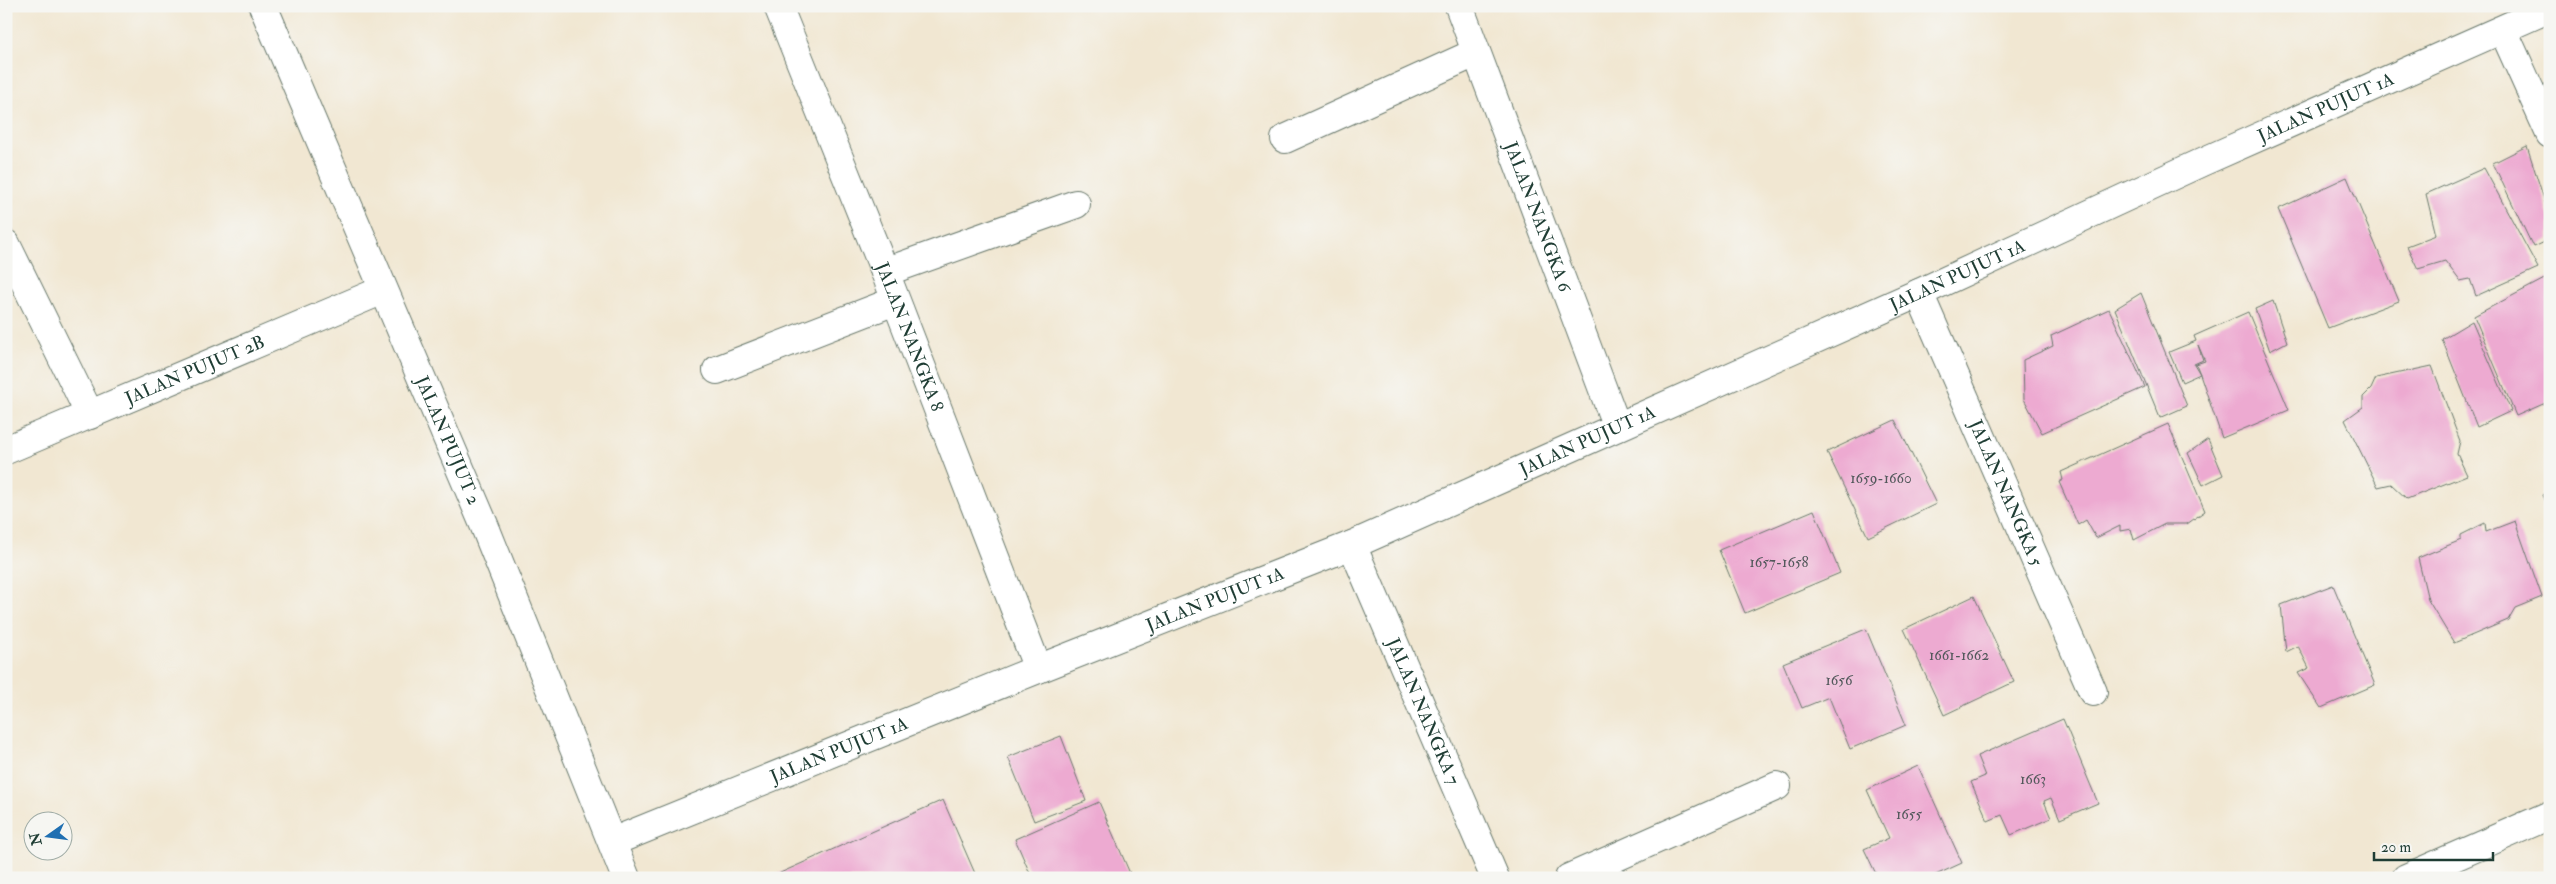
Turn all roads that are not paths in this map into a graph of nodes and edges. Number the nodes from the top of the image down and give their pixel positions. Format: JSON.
{"nodes":[{"id":1,"x":264,"y":6,"type":"edge"},
{"id":2,"x":778,"y":6,"type":"edge"},
{"id":3,"x":1459,"y":6,"type":"edge"},
{"id":4,"x":2550,"y":8,"type":"edge"},
{"id":5,"x":2503,"y":30,"type":"junction"},
{"id":6,"x":1475,"y":53,"type":"junction"},
{"id":7,"x":2550,"y":134,"type":"edge"},
{"id":8,"x":1285,"y":139,"type":"dead end"},
{"id":9,"x":1076,"y":204,"type":"dead end"},
{"id":10,"x":6,"y":244,"type":"edge"},
{"id":11,"x":885,"y":272,"type":"junction"},
{"id":12,"x":383,"y":290,"type":"junction"},
{"id":13,"x":1919,"y":293,"type":"junction"},
{"id":14,"x":895,"y":301,"type":"junction"},
{"id":15,"x":717,"y":370,"type":"dead end"},
{"id":16,"x":90,"y":415,"type":"junction"},
{"id":17,"x":1617,"y":427,"type":"junction"},
{"id":18,"x":6,"y":450,"type":"edge"},
{"id":19,"x":1352,"y":545,"type":"junction"},
{"id":20,"x":1038,"y":669,"type":"junction"},
{"id":21,"x":2093,"y":692,"type":"dead end"},
{"id":22,"x":1777,"y":786,"type":"dead end"},
{"id":23,"x":2550,"y":815,"type":"edge"},
{"id":24,"x":612,"y":842,"type":"junction"},
{"id":25,"x":617,"y":875,"type":"edge"},
{"id":26,"x":1495,"y":878,"type":"edge"},
{"id":27,"x":1568,"y":878,"type":"edge"},
{"id":28,"x":2406,"y":878,"type":"edge"}],
"edges":[{"from":1,"to":12,"type":"main road","name":"JALAN PUJUT 2"},
{"from":2,"to":11,"type":"main road","name":"JALAN NANGKA 8"},
{"from":3,"to":6,"type":"main road","name":"JALAN NANGKA 6"},
{"from":4,"to":5,"type":"main road","name":"JALAN PUJUT 1A"},
{"from":5,"to":7,"type":"main road"},
{"from":5,"to":13,"type":"main road","name":"JALAN PUJUT 1A"},
{"from":6,"to":8,"type":"main road"},
{"from":6,"to":17,"type":"main road","name":"JALAN NANGKA 6"},
{"from":9,"to":11,"type":"main road"},
{"from":10,"to":16,"type":"main road"},
{"from":11,"to":14,"type":"main road","name":"JALAN NANGKA 8"},
{"from":12,"to":16,"type":"main road","name":"JALAN PUJUT 2B"},
{"from":12,"to":24,"type":"main road","name":"JALAN PUJUT 2"},
{"from":13,"to":17,"type":"main road","name":"JALAN PUJUT 1A"},
{"from":13,"to":21,"type":"main road","name":"JALAN NANGKA 5"},
{"from":14,"to":15,"type":"main road"},
{"from":14,"to":20,"type":"main road","name":"JALAN NANGKA 8"},
{"from":16,"to":18,"type":"main road","name":"JALAN PUJUT 2B"},
{"from":17,"to":19,"type":"main road","name":"JALAN PUJUT 1A"},
{"from":19,"to":20,"type":"main road","name":"JALAN PUJUT 1A"},
{"from":19,"to":26,"type":"main road","name":"JALAN NANGKA 7"},
{"from":20,"to":24,"type":"main road","name":"JALAN PUJUT 1A"},
{"from":22,"to":27,"type":"main road"},
{"from":23,"to":28,"type":"main road"},
{"from":24,"to":25,"type":"main road","name":"JALAN PUJUT 2"}]}
